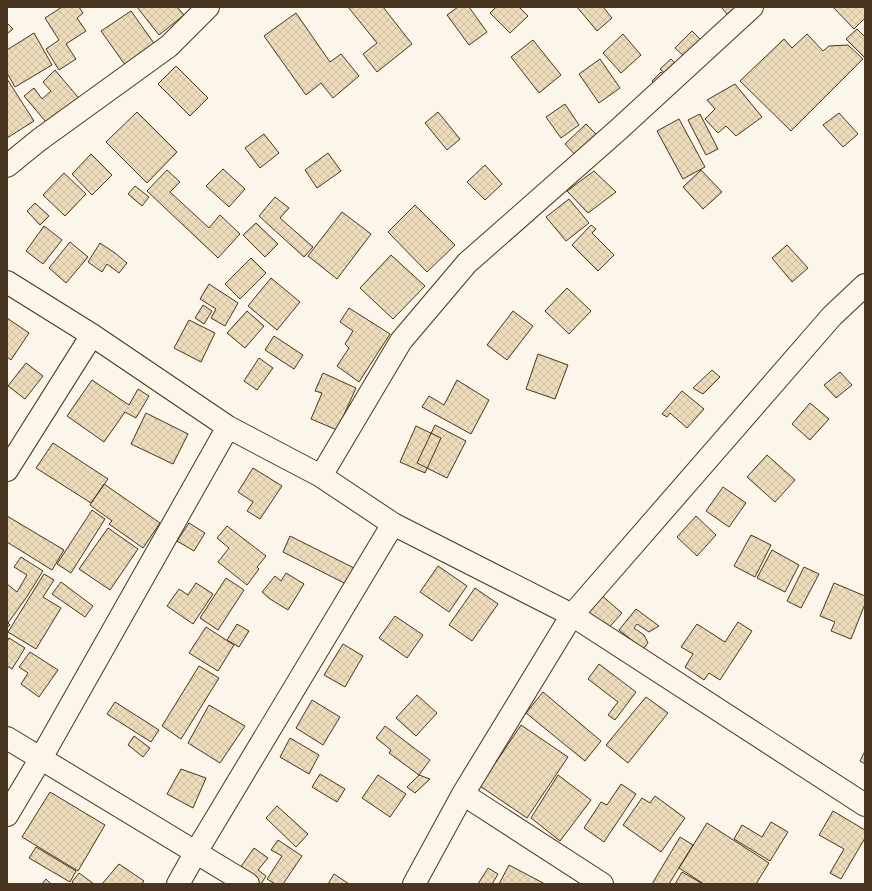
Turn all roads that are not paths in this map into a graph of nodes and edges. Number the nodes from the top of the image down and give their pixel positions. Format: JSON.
{"nodes":[{"id":1,"x":208,"y":7,"type":"edge"},
{"id":2,"x":752,"y":7,"type":"edge"},
{"id":3,"x":7,"y":166,"type":"edge"},
{"id":4,"x":7,"y":282,"type":"edge"},
{"id":5,"x":865,"y":285,"type":"edge"},
{"id":6,"x":92,"y":335,"type":"junction"},
{"id":7,"x":228,"y":427,"type":"junction"},
{"id":8,"x":7,"y":470,"type":"edge"},
{"id":9,"x":320,"y":476,"type":"junction"},
{"id":10,"x":393,"y":524,"type":"junction"},
{"id":11,"x":572,"y":615,"type":"junction"},
{"id":12,"x":7,"y":738,"type":"edge"},
{"id":13,"x":41,"y":758,"type":"junction"},
{"id":14,"x":463,"y":794,"type":"junction"},
{"id":15,"x":865,"y":805,"type":"edge"},
{"id":16,"x":7,"y":814,"type":"edge"},
{"id":17,"x":196,"y":852,"type":"junction"},
{"id":18,"x":178,"y":884,"type":"edge"},
{"id":19,"x":248,"y":884,"type":"edge"},
{"id":20,"x":414,"y":884,"type":"edge"},
{"id":21,"x":602,"y":884,"type":"edge"}],
"edges":[{"from":1,"to":3,"type":"street"},
{"from":2,"to":9,"type":"street"},
{"from":4,"to":6,"type":"street"},
{"from":5,"to":11,"type":"street"},
{"from":6,"to":7,"type":"street"},
{"from":6,"to":8,"type":"street"},
{"from":7,"to":9,"type":"street"},
{"from":7,"to":13,"type":"street"},
{"from":9,"to":10,"type":"street"},
{"from":10,"to":11,"type":"street"},
{"from":10,"to":17,"type":"street"},
{"from":11,"to":14,"type":"street"},
{"from":11,"to":15,"type":"street"},
{"from":12,"to":13,"type":"street"},
{"from":13,"to":16,"type":"street"},
{"from":13,"to":17,"type":"street"},
{"from":14,"to":20,"type":"street"},
{"from":14,"to":21,"type":"street"},
{"from":17,"to":18,"type":"street"},
{"from":17,"to":19,"type":"street"}]}
